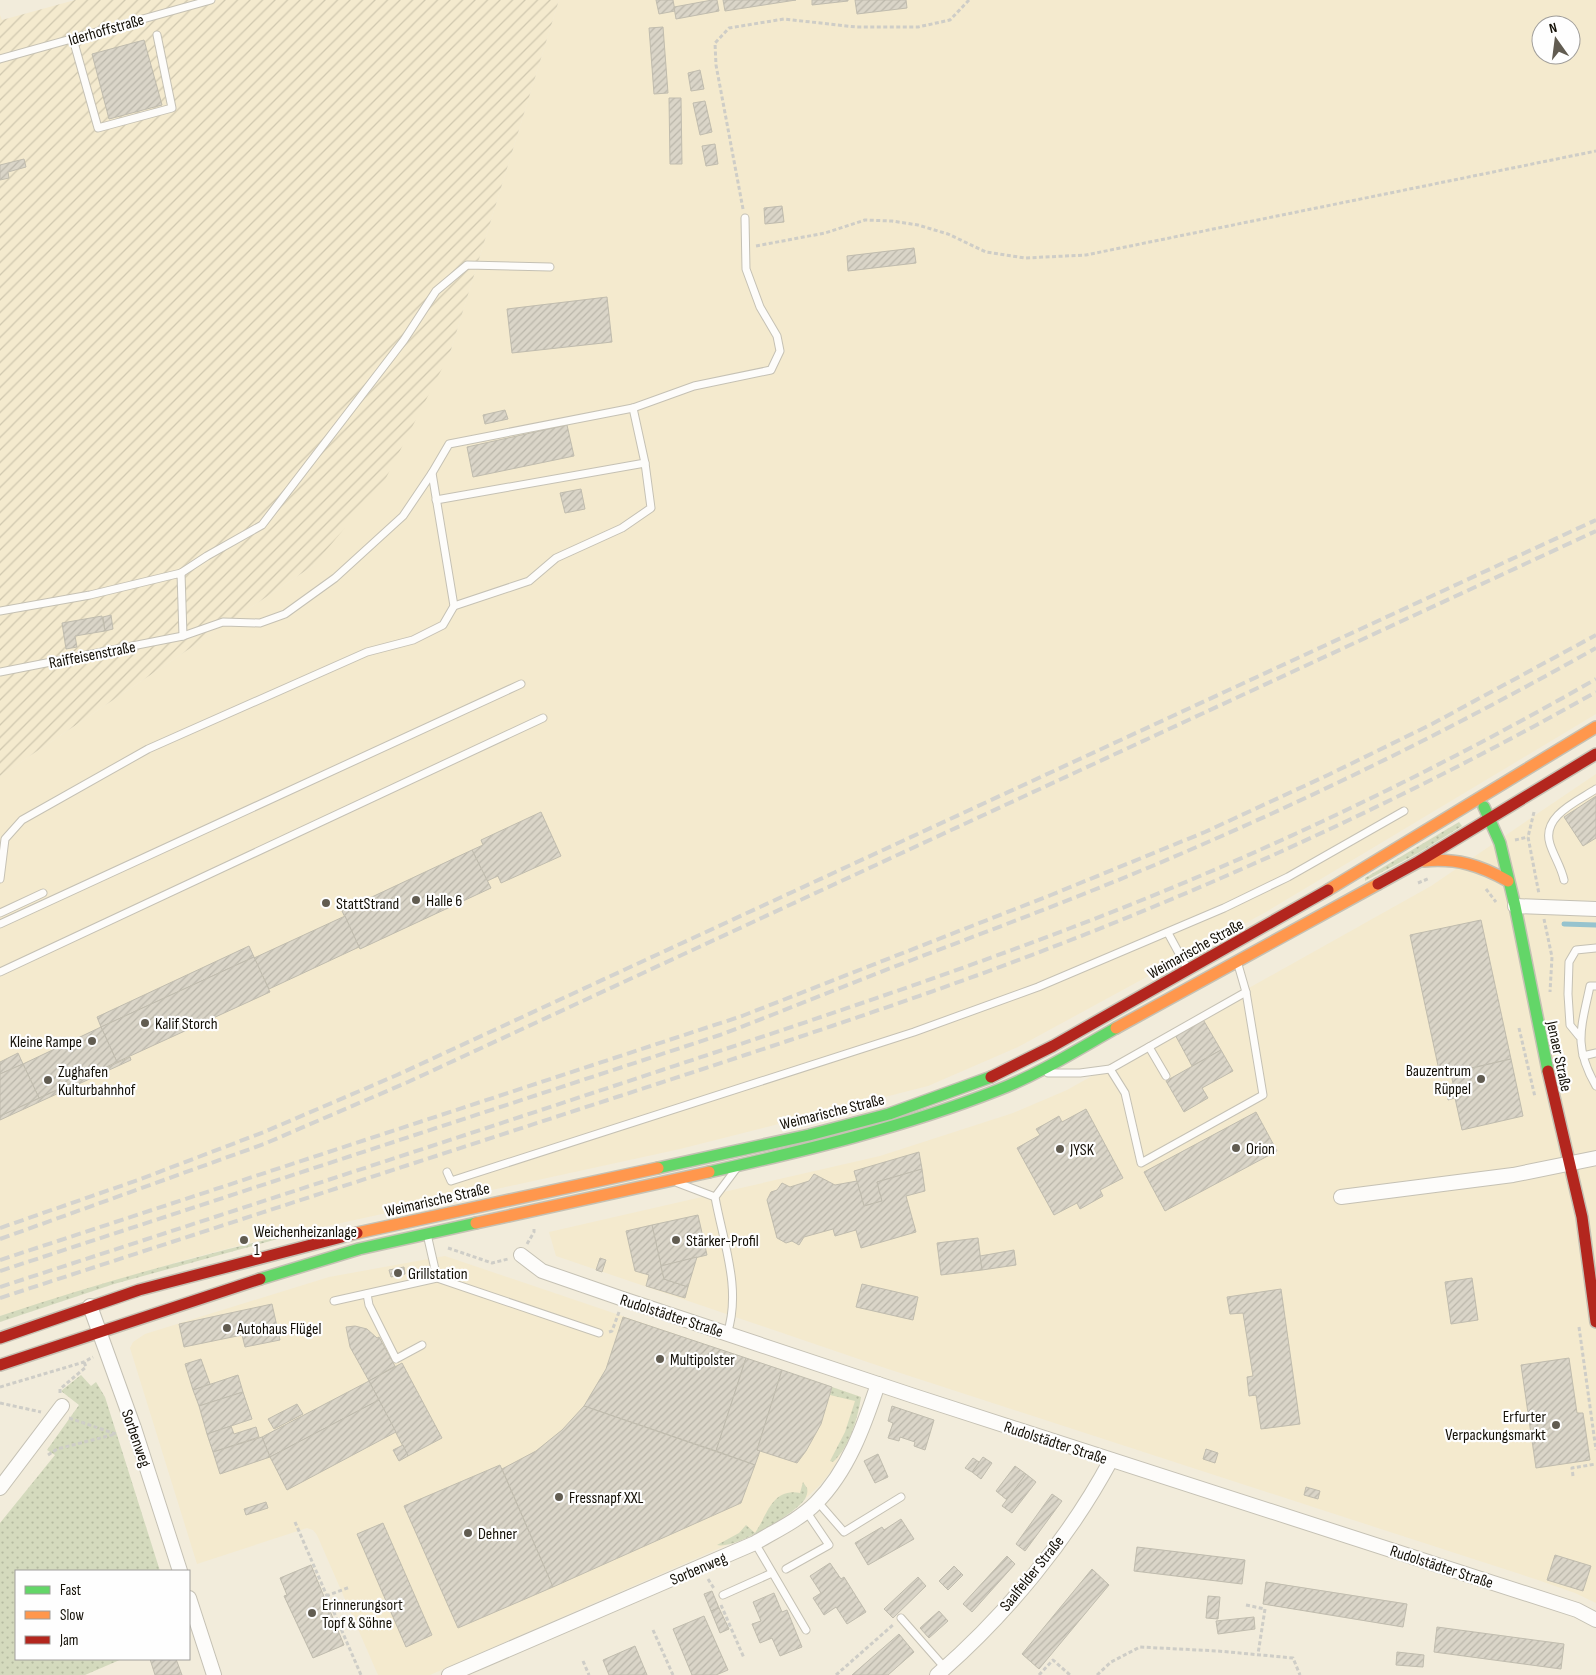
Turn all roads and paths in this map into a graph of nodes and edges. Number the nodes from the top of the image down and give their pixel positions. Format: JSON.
{"nodes":[{"id":1,"x":211,"y":0,"type":"edge"},
{"id":2,"x":969,"y":0,"type":"edge"},
{"id":3,"x":157,"y":36,"type":"dead end"},
{"id":4,"x":73,"y":39,"type":"junction"},
{"id":5,"x":0,"y":59,"type":"edge"},
{"id":6,"x":1596,"y":151,"type":"edge"},
{"id":7,"x":744,"y":218,"type":"joint"},
{"id":8,"x":745,"y":248,"type":"junction"},
{"id":9,"x":550,"y":267,"type":"dead end"},
{"id":10,"x":633,"y":408,"type":"junction"},
{"id":11,"x":645,"y":463,"type":"junction"},
{"id":12,"x":432,"y":473,"type":"junction"},
{"id":13,"x":436,"y":500,"type":"junction"},
{"id":14,"x":181,"y":573,"type":"junction"},
{"id":15,"x":454,"y":606,"type":"junction"},
{"id":16,"x":0,"y":611,"type":"edge"},
{"id":17,"x":183,"y":636,"type":"junction"},
{"id":18,"x":0,"y":672,"type":"edge"},
{"id":19,"x":521,"y":684,"type":"dead end"},
{"id":20,"x":543,"y":718,"type":"dead end"},
{"id":21,"x":1596,"y":727,"type":"edge"},
{"id":22,"x":1596,"y":754,"type":"edge"},
{"id":23,"x":1596,"y":789,"type":"edge"},
{"id":24,"x":1479,"y":800,"type":"junction"},
{"id":25,"x":1404,"y":811,"type":"dead end"},
{"id":26,"x":1490,"y":819,"type":"junction"},
{"id":27,"x":1528,"y":837,"type":"dead end"},
{"id":28,"x":1418,"y":862,"type":"junction"},
{"id":29,"x":0,"y":879,"type":"edge"},
{"id":30,"x":1564,"y":880,"type":"dead end"},
{"id":31,"x":1508,"y":881,"type":"junction"},
{"id":32,"x":43,"y":893,"type":"dead end"},
{"id":33,"x":1515,"y":906,"type":"junction"},
{"id":34,"x":1542,"y":906,"type":"junction"},
{"id":35,"x":1596,"y":909,"type":"edge"},
{"id":36,"x":0,"y":913,"type":"edge"},
{"id":37,"x":0,"y":924,"type":"edge"},
{"id":38,"x":1168,"y":933,"type":"junction"},
{"id":39,"x":1596,"y":948,"type":"edge"},
{"id":40,"x":1237,"y":960,"type":"junction"},
{"id":41,"x":1188,"y":970,"type":"junction"},
{"id":42,"x":0,"y":972,"type":"edge"},
{"id":43,"x":1596,"y":986,"type":"edge"},
{"id":44,"x":1246,"y":992,"type":"junction"},
{"id":45,"x":1552,"y":1000,"type":"dead end"},
{"id":46,"x":1579,"y":1036,"type":"junction"},
{"id":47,"x":1149,"y":1047,"type":"junction"},
{"id":48,"x":1596,"y":1053,"type":"edge"},
{"id":49,"x":1583,"y":1056,"type":"junction"},
{"id":50,"x":1110,"y":1069,"type":"junction"},
{"id":51,"x":1037,"y":1073,"type":"junction"},
{"id":52,"x":1593,"y":1074,"type":"edge"},
{"id":53,"x":1166,"y":1076,"type":"dead end"},
{"id":54,"x":1596,"y":1086,"type":"edge"},
{"id":55,"x":1596,"y":1158,"type":"edge"},
{"id":56,"x":1570,"y":1164,"type":"junction"},
{"id":57,"x":740,"y":1165,"type":"junction"},
{"id":58,"x":447,"y":1172,"type":"dead end"},
{"id":59,"x":673,"y":1180,"type":"junction"},
{"id":60,"x":715,"y":1197,"type":"junction"},
{"id":61,"x":1341,"y":1197,"type":"dead end"},
{"id":62,"x":532,"y":1220,"type":"dead end"},
{"id":63,"x":426,"y":1233,"type":"junction"},
{"id":64,"x":445,"y":1246,"type":"dead end"},
{"id":65,"x":521,"y":1255,"type":"junction"},
{"id":66,"x":437,"y":1278,"type":"junction"},
{"id":67,"x":367,"y":1294,"type":"junction"},
{"id":68,"x":334,"y":1301,"type":"dead end"},
{"id":69,"x":90,"y":1306,"type":"junction"},
{"id":70,"x":618,"y":1315,"type":"dead end"},
{"id":71,"x":616,"y":1321,"type":"dead end"},
{"id":72,"x":1596,"y":1322,"type":"edge"},
{"id":73,"x":99,"y":1331,"type":"junction"},
{"id":74,"x":599,"y":1333,"type":"dead end"},
{"id":75,"x":727,"y":1334,"type":"junction"},
{"id":76,"x":0,"y":1338,"type":"edge"},
{"id":77,"x":422,"y":1345,"type":"dead end"},
{"id":78,"x":94,"y":1356,"type":"dead end"},
{"id":79,"x":84,"y":1362,"type":"junction"},
{"id":80,"x":0,"y":1365,"type":"edge"},
{"id":81,"x":878,"y":1384,"type":"junction"},
{"id":82,"x":0,"y":1387,"type":"edge"},
{"id":83,"x":60,"y":1388,"type":"dead end"},
{"id":84,"x":0,"y":1403,"type":"edge"},
{"id":85,"x":42,"y":1412,"type":"dead end"},
{"id":86,"x":65,"y":1412,"type":"joint"},
{"id":87,"x":134,"y":1428,"type":"junction"},
{"id":88,"x":116,"y":1434,"type":"junction"},
{"id":89,"x":48,"y":1455,"type":"dead end"},
{"id":90,"x":1111,"y":1460,"type":"junction"},
{"id":91,"x":1596,"y":1464,"type":"edge"},
{"id":92,"x":1573,"y":1476,"type":"dead end"},
{"id":93,"x":0,"y":1488,"type":"edge"},
{"id":94,"x":901,"y":1497,"type":"dead end"},
{"id":95,"x":818,"y":1501,"type":"junction"},
{"id":96,"x":806,"y":1511,"type":"junction"},
{"id":97,"x":294,"y":1522,"type":"dead end"},
{"id":98,"x":755,"y":1543,"type":"junction"},
{"id":99,"x":696,"y":1568,"type":"junction"},
{"id":100,"x":786,"y":1569,"type":"dead end"},
{"id":101,"x":180,"y":1570,"type":"edge"},
{"id":102,"x":772,"y":1572,"type":"junction"},
{"id":103,"x":350,"y":1587,"type":"dead end"},
{"id":104,"x":722,"y":1595,"type":"dead end"},
{"id":105,"x":326,"y":1596,"type":"junction"},
{"id":106,"x":190,"y":1601,"type":"edge"},
{"id":107,"x":1246,"y":1605,"type":"dead end"},
{"id":108,"x":901,"y":1618,"type":"joint"},
{"id":109,"x":1596,"y":1620,"type":"edge"},
{"id":110,"x":653,"y":1630,"type":"dead end"},
{"id":111,"x":806,"y":1630,"type":"dead end"},
{"id":112,"x":1258,"y":1654,"type":"junction"},
{"id":113,"x":744,"y":1658,"type":"dead end"},
{"id":114,"x":583,"y":1661,"type":"dead end"},
{"id":115,"x":941,"y":1671,"type":"edge"},
{"id":116,"x":214,"y":1675,"type":"edge"},
{"id":117,"x":361,"y":1675,"type":"edge"},
{"id":118,"x":449,"y":1675,"type":"edge"},
{"id":119,"x":590,"y":1675,"type":"edge"},
{"id":120,"x":673,"y":1675,"type":"edge"},
{"id":121,"x":836,"y":1675,"type":"edge"},
{"id":122,"x":1039,"y":1675,"type":"edge"},
{"id":123,"x":1070,"y":1675,"type":"edge"},
{"id":124,"x":1097,"y":1675,"type":"edge"},
{"id":125,"x":1300,"y":1675,"type":"edge"}],
"edges":[{"from":1,"to":4,"type":"lane","name":"Iderhoffstraße"},
{"from":2,"to":7,"type":"path"},
{"from":3,"to":4,"type":"lane"},
{"from":4,"to":5,"type":"lane","name":"Iderhoffstraße"},
{"from":6,"to":8,"type":"path"},
{"from":7,"to":8,"type":"lane"},
{"from":8,"to":10,"type":"lane","name":"Raiffeisenstraße"},
{"from":9,"to":14,"type":"lane"},
{"from":10,"to":11,"type":"lane"},
{"from":10,"to":12,"type":"lane","name":"Raiffeisenstraße"},
{"from":11,"to":13,"type":"lane"},
{"from":11,"to":15,"type":"lane"},
{"from":12,"to":13,"type":"lane"},
{"from":12,"to":17,"type":"lane","name":"Raiffeisenstraße"},
{"from":13,"to":15,"type":"lane"},
{"from":14,"to":16,"type":"lane"},
{"from":14,"to":17,"type":"lane"},
{"from":15,"to":29,"type":"lane"},
{"from":17,"to":18,"type":"lane","name":"Raiffeisenstraße"},
{"from":19,"to":37,"type":"lane"},
{"from":20,"to":42,"type":"lane"},
{"from":21,"to":24,"type":"main road","name":"Weimarische Straße"},
{"from":22,"to":26,"type":"main road","name":"Weimarische Straße"},
{"from":23,"to":30,"type":"lane"},
{"from":24,"to":26,"type":"main road","name":"Jenaer Straße"},
{"from":24,"to":41,"type":"main road","name":"Weimarische Straße"},
{"from":25,"to":38,"type":"lane"},
{"from":26,"to":28,"type":"main road","name":"Weimarische Straße"},
{"from":26,"to":31,"type":"main road","name":"Jenaer Straße"},
{"from":27,"to":34,"type":"path"},
{"from":28,"to":31,"type":"main road"},
{"from":28,"to":40,"type":"main road","name":"Weimarische Straße"},
{"from":31,"to":33,"type":"main road","name":"Jenaer Straße"},
{"from":32,"to":36,"type":"lane"},
{"from":33,"to":34,"type":"street"},
{"from":33,"to":56,"type":"main road","name":"Jenaer Straße"},
{"from":34,"to":35,"type":"street"},
{"from":34,"to":45,"type":"path"},
{"from":38,"to":41,"type":"lane"},
{"from":38,"to":58,"type":"lane"},
{"from":39,"to":46,"type":"lane"},
{"from":40,"to":44,"type":"lane"},
{"from":40,"to":51,"type":"main road","name":"Weimarische Straße"},
{"from":41,"to":69,"type":"main road","name":"Weimarische Straße"},
{"from":43,"to":46,"type":"lane"},
{"from":44,"to":47,"type":"lane"},
{"from":44,"to":50,"type":"lane"},
{"from":46,"to":49,"type":"lane"},
{"from":47,"to":50,"type":"lane"},
{"from":47,"to":53,"type":"lane"},
{"from":48,"to":49,"type":"lane"},
{"from":49,"to":52,"type":"lane"},
{"from":50,"to":51,"type":"lane"},
{"from":51,"to":57,"type":"main road","name":"Weimarische Straße"},
{"from":52,"to":54,"type":"lane"},
{"from":55,"to":56,"type":"street"},
{"from":56,"to":61,"type":"street"},
{"from":56,"to":72,"type":"main road","name":"Jenaer Straße"},
{"from":57,"to":59,"type":"main road","name":"Weimarische Straße"},
{"from":57,"to":60,"type":"lane"},
{"from":59,"to":60,"type":"lane"},
{"from":59,"to":63,"type":"main road","name":"Weimarische Straße"},
{"from":60,"to":75,"type":"lane"},
{"from":62,"to":65,"type":"path"},
{"from":63,"to":66,"type":"lane"},
{"from":63,"to":73,"type":"main road","name":"Weimarische Straße"},
{"from":64,"to":65,"type":"path"},
{"from":65,"to":75,"type":"street","name":"Rudolstädter Straße"},
{"from":66,"to":67,"type":"lane"},
{"from":66,"to":74,"type":"lane"},
{"from":67,"to":68,"type":"lane"},
{"from":67,"to":77,"type":"lane"},
{"from":69,"to":73,"type":"street","name":"Sorbenweg"},
{"from":69,"to":76,"type":"main road","name":"Weimarische Straße"},
{"from":70,"to":71,"type":"path"},
{"from":73,"to":80,"type":"main road","name":"Weimarische Straße"},
{"from":73,"to":87,"type":"street","name":"Sorbenweg"},
{"from":75,"to":81,"type":"street","name":"Rudolstädter Straße"},
{"from":78,"to":79,"type":"path"},
{"from":79,"to":82,"type":"path"},
{"from":79,"to":83,"type":"path"},
{"from":81,"to":90,"type":"street","name":"Rudolstädter Straße"},
{"from":81,"to":95,"type":"street","name":"Sorbenweg"},
{"from":84,"to":85,"type":"path"},
{"from":86,"to":88,"type":"path"},
{"from":86,"to":93,"type":"street"},
{"from":87,"to":88,"type":"path"},
{"from":87,"to":101,"type":"street","name":"Sorbenweg"},
{"from":88,"to":89,"type":"path"},
{"from":90,"to":109,"type":"street","name":"Rudolstädter Straße"},
{"from":90,"to":115,"type":"street","name":"Saalfelder Straße"},
{"from":91,"to":92,"type":"path"},
{"from":94,"to":95,"type":"lane"},
{"from":95,"to":96,"type":"street","name":"Sorbenweg"},
{"from":96,"to":98,"type":"street","name":"Sorbenweg"},
{"from":96,"to":100,"type":"lane"},
{"from":97,"to":105,"type":"path"},
{"from":98,"to":99,"type":"street","name":"Sorbenweg"},
{"from":98,"to":102,"type":"lane"},
{"from":99,"to":113,"type":"path"},
{"from":99,"to":118,"type":"street","name":"Sorbenweg"},
{"from":102,"to":104,"type":"lane"},
{"from":102,"to":111,"type":"lane"},
{"from":103,"to":105,"type":"path"},
{"from":105,"to":117,"type":"path"},
{"from":106,"to":116,"type":"street"},
{"from":107,"to":112,"type":"path"},
{"from":108,"to":115,"type":"lane"},
{"from":108,"to":121,"type":"path"},
{"from":110,"to":120,"type":"path"},
{"from":112,"to":124,"type":"path"},
{"from":112,"to":125,"type":"path"},
{"from":114,"to":119,"type":"path"},
{"from":122,"to":123,"type":"path"}]}
